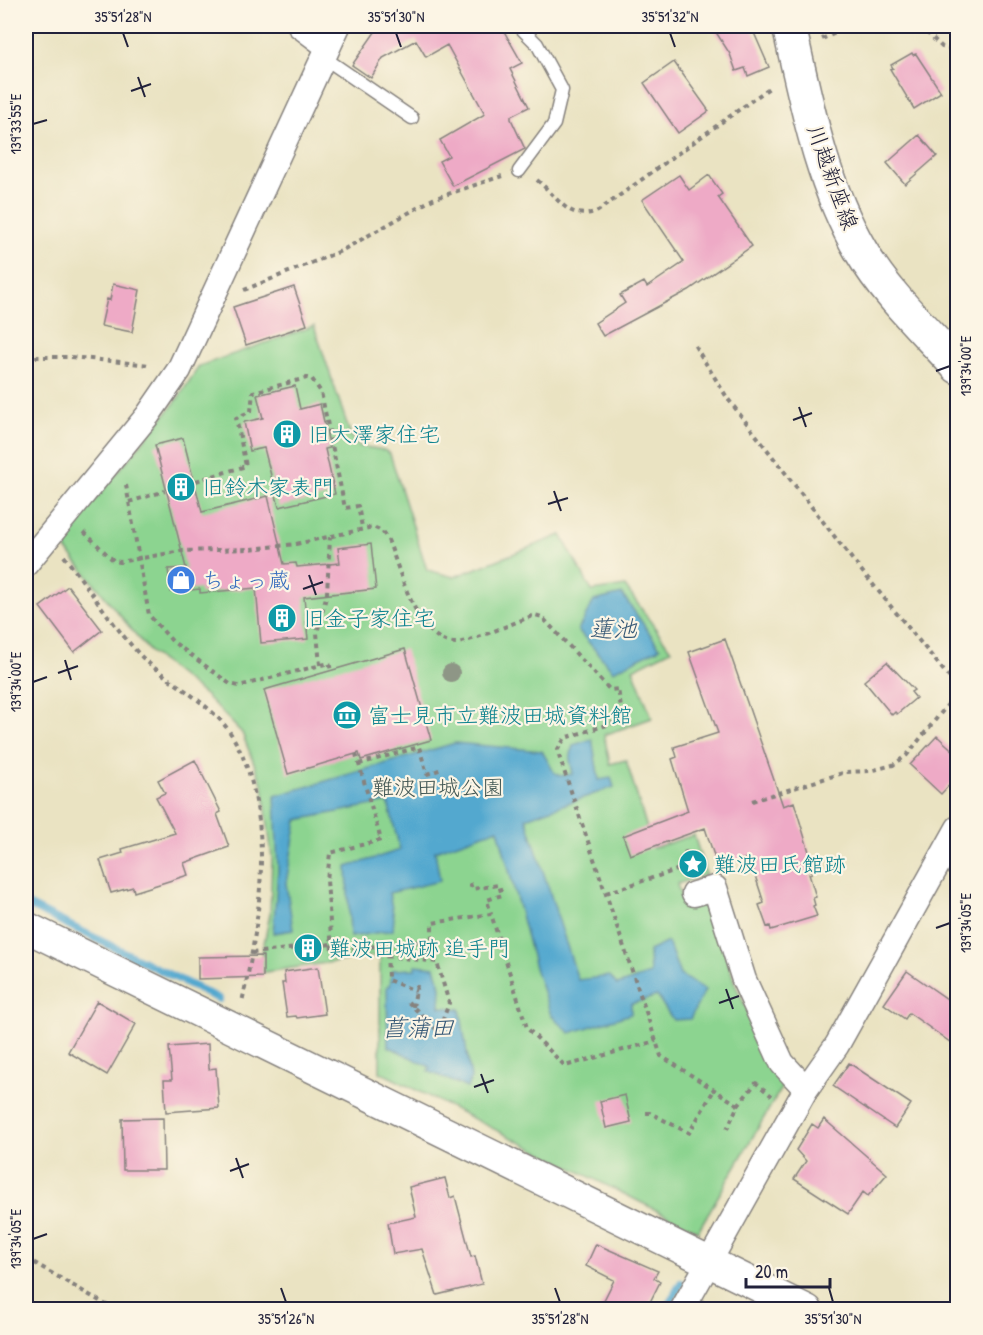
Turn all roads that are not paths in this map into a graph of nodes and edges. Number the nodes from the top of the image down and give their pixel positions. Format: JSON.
{"nodes":[{"id":1,"x":300,"y":26,"type":"edge"},
{"id":2,"x":338,"y":26,"type":"edge"},
{"id":3,"x":519,"y":26,"type":"edge"},
{"id":4,"x":789,"y":26,"type":"edge"},
{"id":5,"x":325,"y":52,"type":"junction"},
{"id":6,"x":412,"y":118,"type":"dead end"},
{"id":7,"x":519,"y":171,"type":"road end"},
{"id":8,"x":957,"y":367,"type":"edge"},
{"id":9,"x":26,"y":564,"type":"edge"},
{"id":10,"x":957,"y":828,"type":"edge"},
{"id":11,"x":694,"y":894,"type":"dead end"},
{"id":12,"x":26,"y":927,"type":"edge"},
{"id":13,"x":806,"y":1089,"type":"junction"},
{"id":14,"x":710,"y":1261,"type":"junction"},
{"id":15,"x":682,"y":1310,"type":"edge"},
{"id":16,"x":807,"y":1310,"type":"edge"}],
"edges":[{"from":1,"to":5,"type":"street"},
{"from":2,"to":5,"type":"street"},
{"from":3,"to":7,"type":"lane"},
{"from":4,"to":8,"type":"main road","name":"川越新座線"},
{"from":5,"to":6,"type":"lane"},
{"from":5,"to":9,"type":"street"},
{"from":10,"to":13,"type":"street"},
{"from":11,"to":13,"type":"street"},
{"from":12,"to":14,"type":"street"},
{"from":13,"to":14,"type":"street"},
{"from":14,"to":15,"type":"street"},
{"from":14,"to":16,"type":"street"}]}
